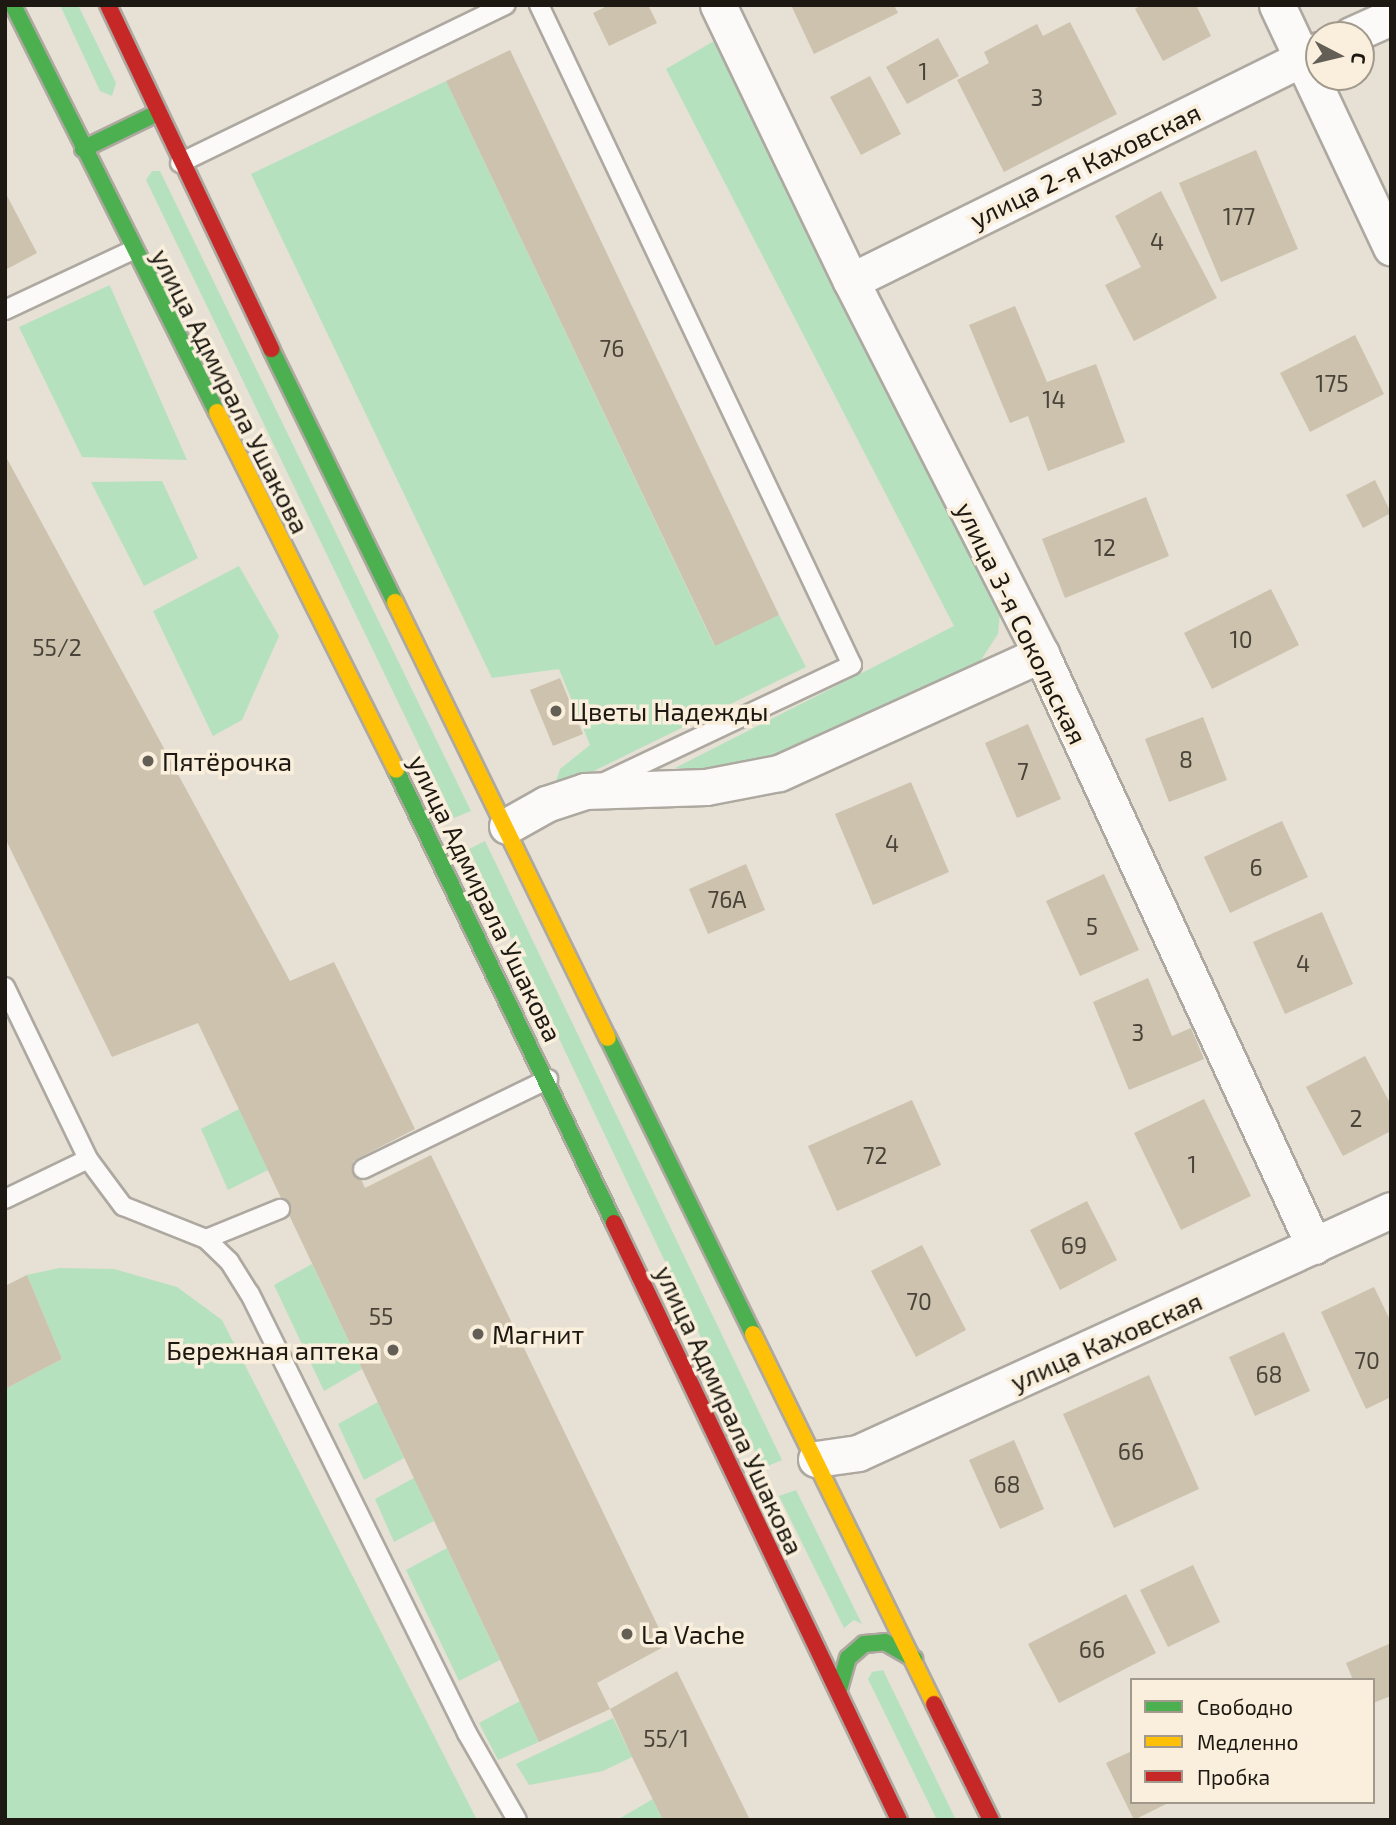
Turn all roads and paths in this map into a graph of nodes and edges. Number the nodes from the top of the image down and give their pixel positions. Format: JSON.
{"nodes":[{"id":1,"x":13,"y":5,"type":"edge"},
{"id":2,"x":107,"y":5,"type":"edge"},
{"id":3,"x":506,"y":5,"type":"edge"},
{"id":4,"x":539,"y":5,"type":"edge"},
{"id":5,"x":718,"y":5,"type":"edge"},
{"id":6,"x":1277,"y":5,"type":"edge"},
{"id":7,"x":1391,"y":17,"type":"edge"},
{"id":8,"x":1375,"y":24,"type":"edge"},
{"id":9,"x":1305,"y":45,"type":"edge"},
{"id":10,"x":1305,"y":57,"type":"edge"},
{"id":11,"x":1326,"y":91,"type":"edge"},
{"id":12,"x":157,"y":113,"type":"junction"},
{"id":13,"x":83,"y":149,"type":"junction"},
{"id":14,"x":180,"y":163,"type":"junction"},
{"id":15,"x":1391,"y":247,"type":"edge"},
{"id":16,"x":133,"y":250,"type":"junction"},
{"id":17,"x":851,"y":281,"type":"junction"},
{"id":18,"x":5,"y":310,"type":"edge"},
{"id":19,"x":1041,"y":654,"type":"junction"},
{"id":20,"x":585,"y":791,"type":"junction"},
{"id":21,"x":507,"y":826,"type":"junction"},
{"id":22,"x":5,"y":987,"type":"edge"},
{"id":23,"x":548,"y":1079,"type":"junction"},
{"id":24,"x":88,"y":1159,"type":"junction"},
{"id":25,"x":363,"y":1169,"type":"dead end"},
{"id":26,"x":5,"y":1199,"type":"edge"},
{"id":27,"x":280,"y":1209,"type":"dead end"},
{"id":28,"x":1391,"y":1210,"type":"edge"},
{"id":29,"x":206,"y":1239,"type":"junction"},
{"id":30,"x":1314,"y":1247,"type":"junction"},
{"id":31,"x":816,"y":1459,"type":"junction"},
{"id":32,"x":914,"y":1659,"type":"junction"},
{"id":33,"x":839,"y":1689,"type":"junction"},
{"id":34,"x":517,"y":1820,"type":"edge"},
{"id":35,"x":899,"y":1820,"type":"edge"},
{"id":36,"x":991,"y":1820,"type":"edge"}],
"edges":[{"from":1,"to":13,"type":"main road","name":"улица Адмирала Ушакова"},
{"from":2,"to":12,"type":"main road","name":"улица Адмирала Ушакова"},
{"from":3,"to":14,"type":"lane"},
{"from":4,"to":20,"type":"lane"},
{"from":5,"to":17,"type":"street","name":"улица 3-я Сокольская"},
{"from":6,"to":9,"type":"street"},
{"from":7,"to":8,"type":"street"},
{"from":10,"to":17,"type":"street","name":"улица 2-я Каховская"},
{"from":11,"to":15,"type":"street"},
{"from":12,"to":13,"type":"main road"},
{"from":12,"to":14,"type":"main road","name":"улица Адмирала Ушакова"},
{"from":13,"to":16,"type":"main road","name":"улица Адмирала Ушакова"},
{"from":14,"to":21,"type":"main road","name":"улица Адмирала Ушакова"},
{"from":16,"to":18,"type":"lane"},
{"from":16,"to":23,"type":"main road","name":"улица Адмирала Ушакова"},
{"from":17,"to":19,"type":"street","name":"улица 3-я Сокольская"},
{"from":19,"to":20,"type":"street"},
{"from":19,"to":30,"type":"street","name":"улица 3-я Сокольская"},
{"from":20,"to":21,"type":"street"},
{"from":21,"to":31,"type":"main road","name":"улица Адмирала Ушакова"},
{"from":22,"to":24,"type":"lane"},
{"from":23,"to":25,"type":"lane"},
{"from":23,"to":33,"type":"main road","name":"улица Адмирала Ушакова"},
{"from":24,"to":26,"type":"lane"},
{"from":24,"to":29,"type":"lane"},
{"from":27,"to":29,"type":"lane"},
{"from":28,"to":30,"type":"street","name":"улица Каховская"},
{"from":29,"to":34,"type":"lane"},
{"from":30,"to":31,"type":"street","name":"улица Каховская"},
{"from":31,"to":32,"type":"main road","name":"улица Адмирала Ушакова"},
{"from":32,"to":33,"type":"main road"},
{"from":32,"to":36,"type":"main road","name":"улица Адмирала Ушакова"},
{"from":33,"to":35,"type":"main road","name":"улица Адмирала Ушакова"}]}
